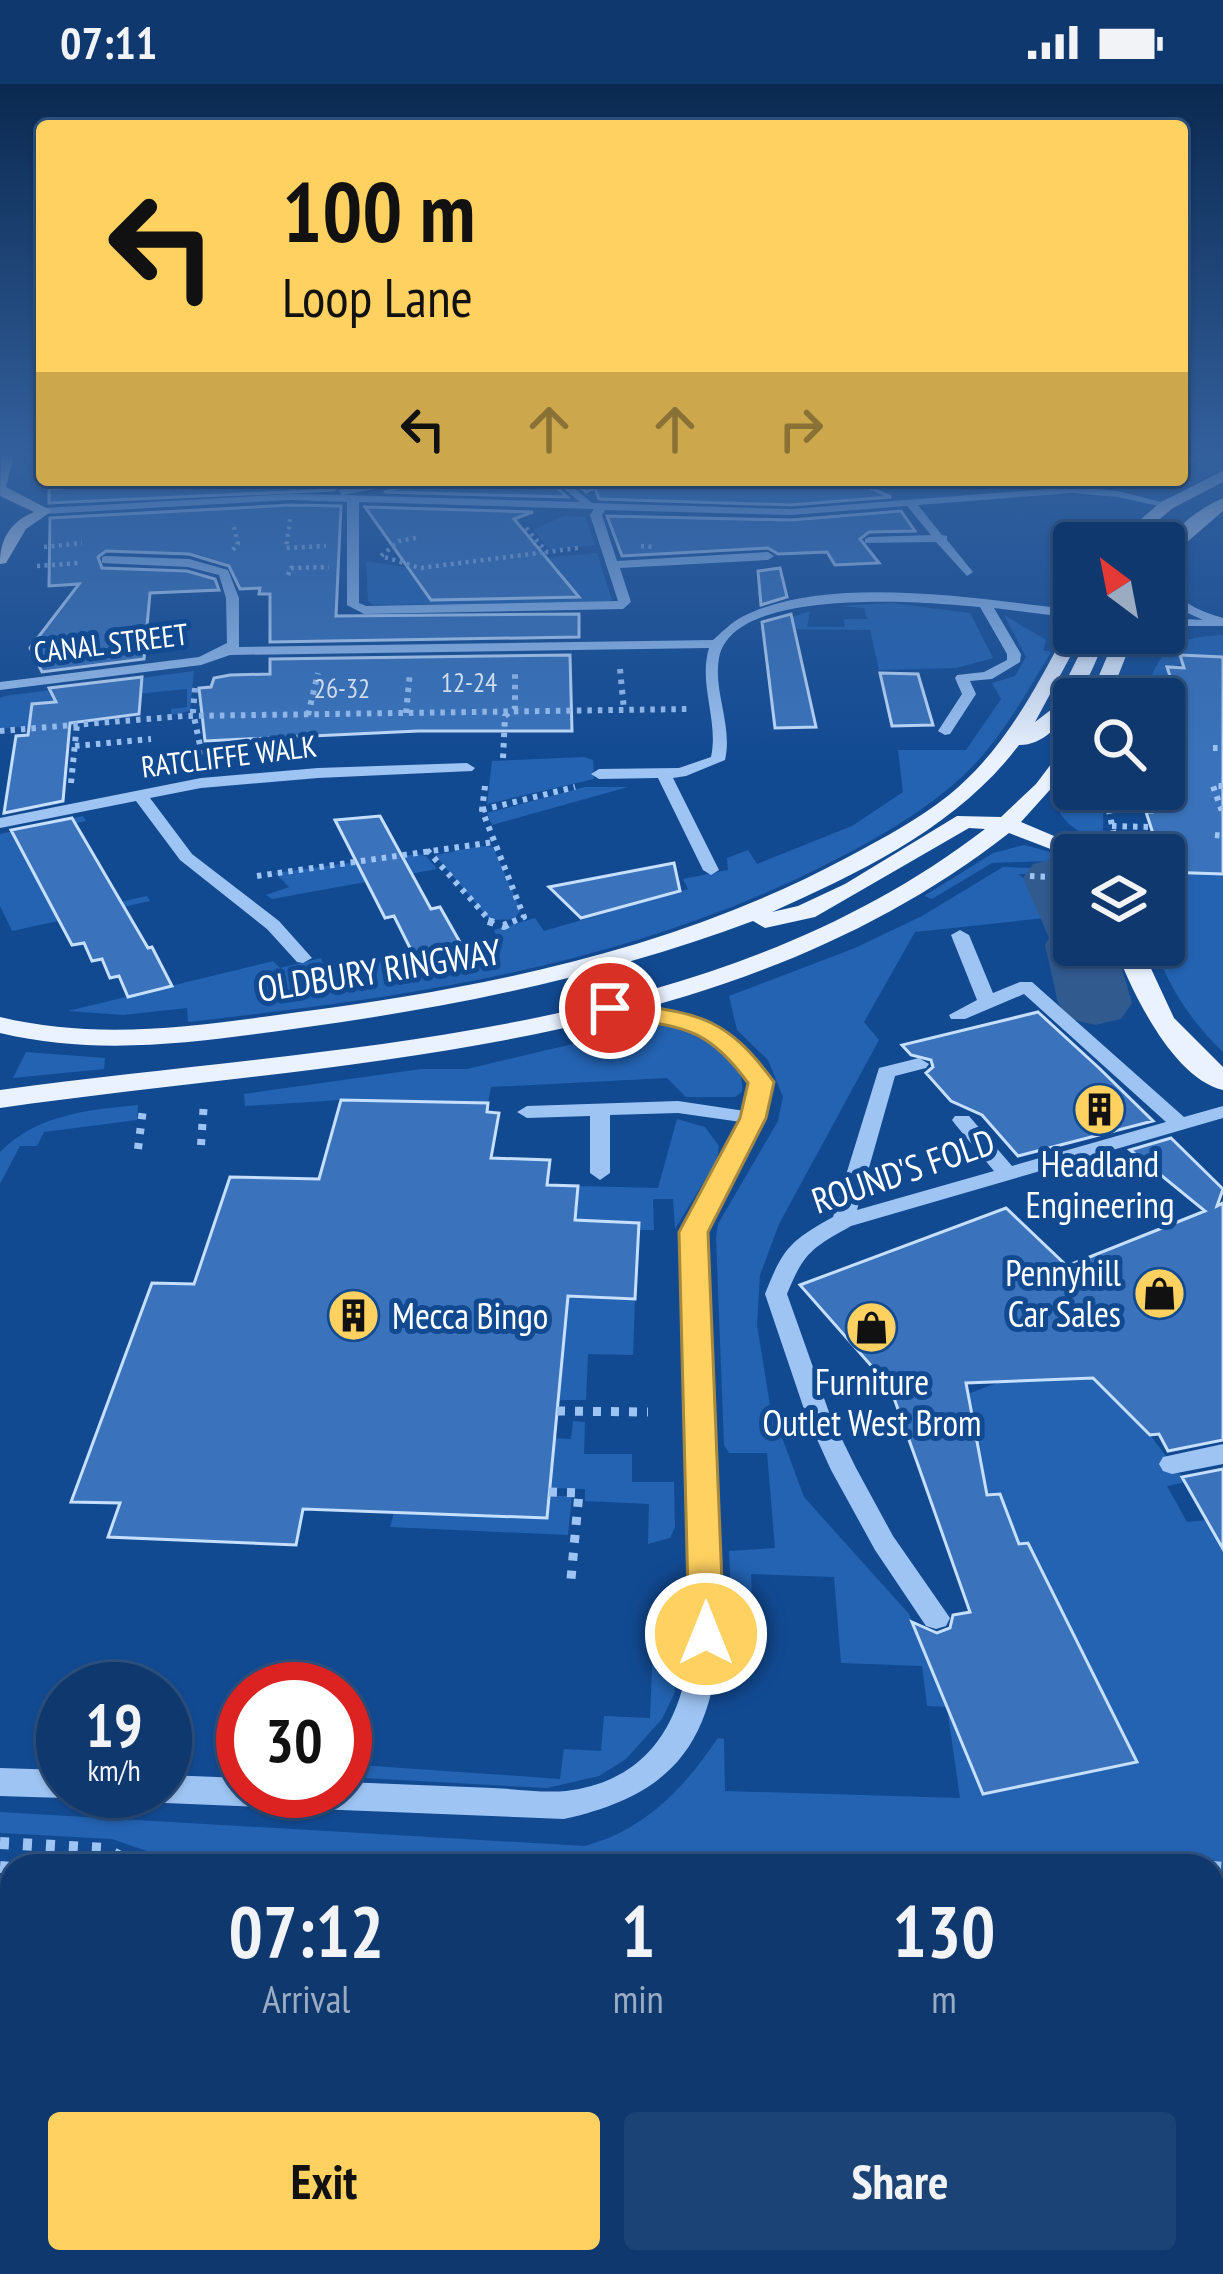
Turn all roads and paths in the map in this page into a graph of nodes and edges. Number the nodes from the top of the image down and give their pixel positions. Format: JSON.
{"nodes":[{"id":1,"x":354,"y":554,"type":"edge"},
{"id":2,"x":385,"y":554,"type":"edge"},
{"id":3,"x":522,"y":554,"type":"edge"},
{"id":4,"x":609,"y":554,"type":"edge"},
{"id":5,"x":744,"y":554,"type":"edge"},
{"id":6,"x":955,"y":554,"type":"edge"},
{"id":7,"x":768,"y":556,"type":"dead end"},
{"id":8,"x":745,"y":558,"type":"junction"},
{"id":9,"x":106,"y":560,"type":"dead end"},
{"id":10,"x":613,"y":565,"type":"junction"},
{"id":11,"x":292,"y":566,"type":"dead end"},
{"id":12,"x":967,"y":572,"type":"dead end"},
{"id":13,"x":288,"y":575,"type":"dead end"},
{"id":14,"x":985,"y":604,"type":"junction"},
{"id":15,"x":1185,"y":608,"type":"edge"},
{"id":16,"x":520,"y":609,"type":"junction"},
{"id":17,"x":1053,"y":612,"type":"edge"},
{"id":18,"x":1185,"y":623,"type":"edge"},
{"id":19,"x":1223,"y":624,"type":"edge"},
{"id":20,"x":717,"y":644,"type":"junction"},
{"id":21,"x":516,"y":646,"type":"junction"},
{"id":22,"x":228,"y":651,"type":"junction"},
{"id":23,"x":1063,"y":654,"type":"edge"},
{"id":24,"x":1089,"y":654,"type":"edge"},
{"id":25,"x":411,"y":664,"type":"dead end"},
{"id":26,"x":197,"y":668,"type":"dead end"},
{"id":27,"x":319,"y":670,"type":"dead end"},
{"id":28,"x":0,"y":686,"type":"edge"},
{"id":29,"x":701,"y":708,"type":"dead end"},
{"id":30,"x":509,"y":711,"type":"junction"},
{"id":31,"x":406,"y":713,"type":"junction"},
{"id":32,"x":308,"y":715,"type":"junction"},
{"id":33,"x":195,"y":716,"type":"junction"},
{"id":34,"x":77,"y":724,"type":"junction"},
{"id":35,"x":0,"y":731,"type":"edge"},
{"id":36,"x":945,"y":731,"type":"dead end"},
{"id":37,"x":152,"y":740,"type":"dead end"},
{"id":38,"x":75,"y":746,"type":"junction"},
{"id":39,"x":1214,"y":748,"type":"dead end"},
{"id":40,"x":1223,"y":748,"type":"edge"},
{"id":41,"x":1004,"y":752,"type":"junction"},
{"id":42,"x":503,"y":758,"type":"dead end"},
{"id":43,"x":428,"y":768,"type":"junction"},
{"id":44,"x":467,"y":768,"type":"dead end"},
{"id":45,"x":663,"y":773,"type":"junction"},
{"id":46,"x":204,"y":774,"type":"dead end"},
{"id":47,"x":487,"y":776,"type":"dead end"},
{"id":48,"x":1053,"y":776,"type":"edge"},
{"id":49,"x":592,"y":779,"type":"joint"},
{"id":50,"x":1223,"y":786,"type":"edge"},
{"id":51,"x":429,"y":787,"type":"dead end"},
{"id":52,"x":139,"y":794,"type":"junction"},
{"id":53,"x":69,"y":799,"type":"dead end"},
{"id":54,"x":482,"y":810,"type":"junction"},
{"id":55,"x":1109,"y":810,"type":"edge"},
{"id":56,"x":1223,"y":814,"type":"edge"},
{"id":57,"x":0,"y":823,"type":"edge"},
{"id":58,"x":1005,"y":824,"type":"junction"},
{"id":59,"x":1112,"y":826,"type":"junction"},
{"id":60,"x":1151,"y":827,"type":"dead end"},
{"id":61,"x":1114,"y":834,"type":"edge"},
{"id":62,"x":494,"y":842,"type":"junction"},
{"id":63,"x":1053,"y":842,"type":"edge"},
{"id":64,"x":427,"y":850,"type":"junction"},
{"id":65,"x":711,"y":870,"type":"dead end"},
{"id":66,"x":1030,"y":876,"type":"dead end"},
{"id":67,"x":256,"y":877,"type":"dead end"},
{"id":68,"x":1050,"y":882,"type":"dead end"},
{"id":69,"x":960,"y":935,"type":"dead end"},
{"id":70,"x":676,"y":940,"type":"junction"},
{"id":71,"x":303,"y":958,"type":"dead end"},
{"id":72,"x":1135,"y":966,"type":"edge"},
{"id":73,"x":986,"y":999,"type":"junction"},
{"id":74,"x":610,"y":1008,"type":"junction"},
{"id":75,"x":958,"y":1015,"type":"dead end"},
{"id":76,"x":0,"y":1025,"type":"edge"},
{"id":77,"x":919,"y":1064,"type":"dead end"},
{"id":78,"x":1223,"y":1082,"type":"edge"},
{"id":79,"x":205,"y":1095,"type":"dead end"},
{"id":80,"x":0,"y":1099,"type":"edge"},
{"id":81,"x":600,"y":1109,"type":"junction"},
{"id":82,"x":527,"y":1112,"type":"dead end"},
{"id":83,"x":1223,"y":1112,"type":"edge"},
{"id":84,"x":142,"y":1117,"type":"dead end"},
{"id":85,"x":753,"y":1118,"type":"junction"},
{"id":86,"x":962,"y":1120,"type":"dead end"},
{"id":87,"x":1181,"y":1126,"type":"junction"},
{"id":88,"x":201,"y":1145,"type":"dead end"},
{"id":89,"x":138,"y":1150,"type":"dead end"},
{"id":90,"x":600,"y":1173,"type":"dead end"},
{"id":91,"x":1007,"y":1173,"type":"junction"},
{"id":92,"x":844,"y":1221,"type":"junction"},
{"id":93,"x":557,"y":1411,"type":"dead end"},
{"id":94,"x":648,"y":1412,"type":"dead end"},
{"id":95,"x":1223,"y":1454,"type":"edge"},
{"id":96,"x":1172,"y":1464,"type":"dead end"},
{"id":97,"x":549,"y":1492,"type":"dead end"},
{"id":98,"x":571,"y":1580,"type":"dead end"},
{"id":99,"x":936,"y":1618,"type":"dead end"},
{"id":100,"x":0,"y":1782,"type":"edge"},
{"id":101,"x":36,"y":1783,"type":"edge"},
{"id":102,"x":192,"y":1790,"type":"edge"},
{"id":103,"x":0,"y":1843,"type":"edge"},
{"id":104,"x":115,"y":1854,"type":"edge"}],
"edges":[{"from":1,"to":16,"type":"street"},
{"from":2,"to":3,"type":"path"},
{"from":4,"to":10,"type":"street"},
{"from":5,"to":8,"type":"street"},
{"from":6,"to":12,"type":"street"},
{"from":7,"to":8,"type":"street"},
{"from":8,"to":10,"type":"street"},
{"from":9,"to":22,"type":"street","name":"CANAL STREET"},
{"from":10,"to":16,"type":"street"},
{"from":11,"to":13,"type":"path"},
{"from":14,"to":17,"type":"street"},
{"from":14,"to":20,"type":"street"},
{"from":14,"to":36,"type":"street"},
{"from":15,"to":19,"type":"street"},
{"from":16,"to":21,"type":"street"},
{"from":18,"to":19,"type":"street"},
{"from":20,"to":21,"type":"street","name":"CANAL STREET"},
{"from":20,"to":45,"type":"street"},
{"from":21,"to":22,"type":"street","name":"CANAL STREET"},
{"from":21,"to":30,"type":"path"},
{"from":22,"to":28,"type":"street","name":"CANAL STREET"},
{"from":23,"to":41,"type":"main road","name":"OLDBURY RINGWAY"},
{"from":24,"to":41,"type":"main road"},
{"from":25,"to":31,"type":"path"},
{"from":26,"to":33,"type":"path","name":"RATCLIFFE WALK"},
{"from":27,"to":32,"type":"path","name":"RATCLIFFE WALK"},
{"from":29,"to":30,"type":"path","name":"RATCLIFFE WALK"},
{"from":30,"to":31,"type":"path","name":"RATCLIFFE WALK"},
{"from":30,"to":42,"type":"path"},
{"from":31,"to":32,"type":"path","name":"RATCLIFFE WALK"},
{"from":32,"to":33,"type":"path","name":"RATCLIFFE WALK"},
{"from":33,"to":34,"type":"path","name":"RATCLIFFE WALK"},
{"from":33,"to":46,"type":"path","name":"RATCLIFFE WALK"},
{"from":34,"to":35,"type":"path","name":"RATCLIFFE WALK"},
{"from":34,"to":38,"type":"path"},
{"from":37,"to":38,"type":"path"},
{"from":38,"to":53,"type":"path"},
{"from":39,"to":40,"type":"path"},
{"from":41,"to":70,"type":"main road","name":"OLDBURY RINGWAY"},
{"from":43,"to":44,"type":"street","name":"RATCLIFFE WALK"},
{"from":43,"to":51,"type":"street"},
{"from":43,"to":52,"type":"street","name":"RATCLIFFE WALK"},
{"from":45,"to":49,"type":"street"},
{"from":45,"to":65,"type":"street"},
{"from":47,"to":54,"type":"path"},
{"from":48,"to":58,"type":"main road"},
{"from":49,"to":54,"type":"path"},
{"from":50,"to":56,"type":"path"},
{"from":52,"to":57,"type":"street","name":"RATCLIFFE WALK"},
{"from":52,"to":71,"type":"street"},
{"from":54,"to":62,"type":"path"},
{"from":55,"to":59,"type":"path"},
{"from":58,"to":63,"type":"main road"},
{"from":58,"to":70,"type":"main road"},
{"from":58,"to":74,"type":"main road"},
{"from":59,"to":60,"type":"path"},
{"from":59,"to":61,"type":"path"},
{"from":62,"to":64,"type":"path"},
{"from":62,"to":64,"type":"path"},
{"from":64,"to":67,"type":"path"},
{"from":66,"to":68,"type":"path"},
{"from":69,"to":73,"type":"street"},
{"from":70,"to":76,"type":"main road","name":"OLDBURY RINGWAY"},
{"from":72,"to":78,"type":"main road"},
{"from":73,"to":75,"type":"street"},
{"from":73,"to":87,"type":"street"},
{"from":74,"to":80,"type":"main road"},
{"from":74,"to":85,"type":"street"},
{"from":77,"to":92,"type":"street"},
{"from":79,"to":88,"type":"path"},
{"from":81,"to":82,"type":"street"},
{"from":81,"to":85,"type":"street"},
{"from":81,"to":90,"type":"street"},
{"from":83,"to":87,"type":"street","name":"ROUND'S FOLD"},
{"from":84,"to":89,"type":"path"},
{"from":85,"to":102,"type":"street"},
{"from":86,"to":91,"type":"street"},
{"from":87,"to":91,"type":"street","name":"ROUND'S FOLD"},
{"from":91,"to":92,"type":"street","name":"ROUND'S FOLD"},
{"from":92,"to":99,"type":"street","name":"ROUND'S FOLD"},
{"from":93,"to":94,"type":"path"},
{"from":95,"to":96,"type":"street"},
{"from":97,"to":98,"type":"path"},
{"from":100,"to":101,"type":"street"},
{"from":103,"to":104,"type":"path"}]}
